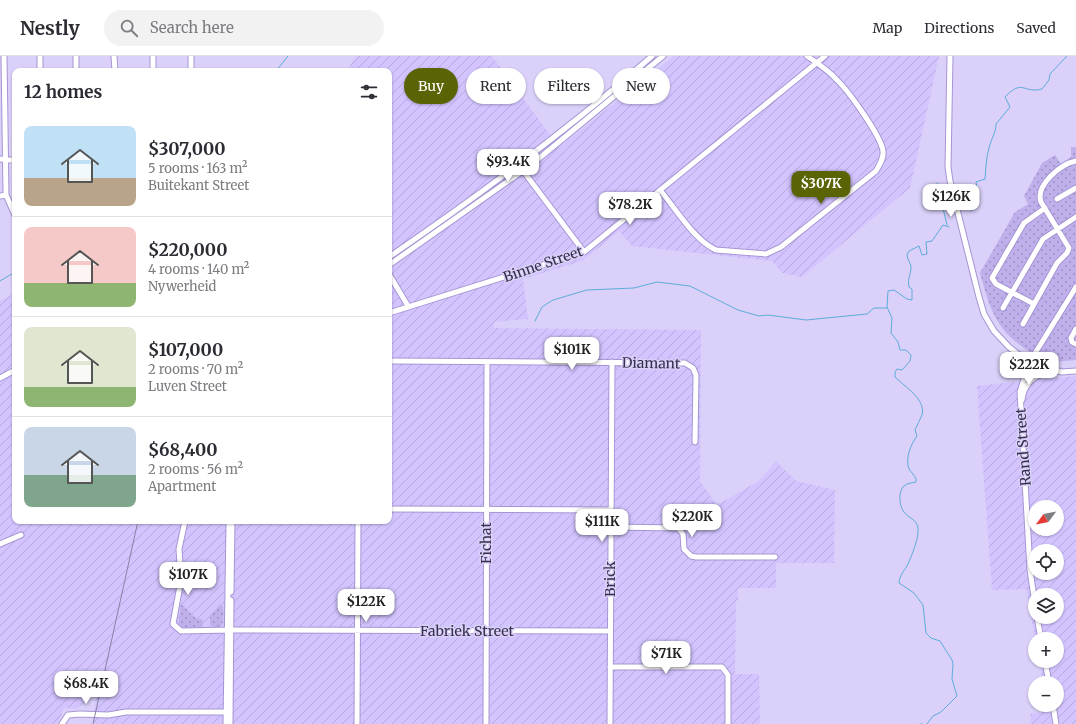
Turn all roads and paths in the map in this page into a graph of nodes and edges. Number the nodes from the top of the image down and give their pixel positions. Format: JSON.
{"nodes":[{"id":1,"x":4,"y":56,"type":"edge"},
{"id":2,"x":40,"y":56,"type":"edge"},
{"id":3,"x":76,"y":56,"type":"edge"},
{"id":4,"x":114,"y":56,"type":"edge"},
{"id":5,"x":153,"y":56,"type":"edge"},
{"id":6,"x":191,"y":56,"type":"edge"},
{"id":7,"x":652,"y":56,"type":"edge"},
{"id":8,"x":663,"y":56,"type":"edge"},
{"id":9,"x":807,"y":56,"type":"edge"},
{"id":10,"x":825,"y":56,"type":"edge"},
{"id":11,"x":950,"y":56,"type":"edge"},
{"id":12,"x":817,"y":63,"type":"junction"},
{"id":13,"x":40,"y":68,"type":"edge"},
{"id":14,"x":76,"y":68,"type":"edge"},
{"id":15,"x":115,"y":68,"type":"edge"},
{"id":16,"x":153,"y":68,"type":"edge"},
{"id":17,"x":192,"y":68,"type":"edge"},
{"id":18,"x":2,"y":90,"type":"edge"},
{"id":19,"x":2,"y":123,"type":"edge"},
{"id":20,"x":3,"y":159,"type":"edge"},
{"id":21,"x":1075,"y":163,"type":"edge"},
{"id":22,"x":519,"y":165,"type":"junction"},
{"id":23,"x":523,"y":170,"type":"junction"},
{"id":24,"x":1076,"y":188,"type":"edge"},
{"id":25,"x":660,"y":190,"type":"junction"},
{"id":26,"x":6,"y":195,"type":"junction"},
{"id":27,"x":0,"y":196,"type":"edge"},
{"id":28,"x":1057,"y":199,"type":"dead end"},
{"id":29,"x":12,"y":208,"type":"edge"},
{"id":30,"x":1045,"y":208,"type":"junction"},
{"id":31,"x":1076,"y":217,"type":"edge"},
{"id":32,"x":1058,"y":228,"type":"junction"},
{"id":33,"x":584,"y":252,"type":"junction"},
{"id":34,"x":392,"y":255,"type":"edge"},
{"id":35,"x":392,"y":264,"type":"edge"},
{"id":36,"x":392,"y":279,"type":"edge"},
{"id":37,"x":1076,"y":287,"type":"edge"},
{"id":38,"x":1012,"y":292,"type":"junction"},
{"id":39,"x":1034,"y":304,"type":"junction"},
{"id":40,"x":408,"y":306,"type":"junction"},
{"id":41,"x":1003,"y":308,"type":"dead end"},
{"id":42,"x":392,"y":312,"type":"edge"},
{"id":43,"x":1023,"y":324,"type":"dead end"},
{"id":44,"x":1076,"y":329,"type":"edge"},
{"id":45,"x":1076,"y":344,"type":"edge"},
{"id":46,"x":392,"y":361,"type":"edge"},
{"id":47,"x":612,"y":362,"type":"junction"},
{"id":48,"x":487,"y":363,"type":"junction"},
{"id":49,"x":1029,"y":363,"type":"junction"},
{"id":50,"x":1059,"y":371,"type":"junction"},
{"id":51,"x":1076,"y":371,"type":"edge"},
{"id":52,"x":12,"y":372,"type":"edge"},
{"id":53,"x":0,"y":378,"type":"edge"},
{"id":54,"x":1021,"y":411,"type":"junction"},
{"id":55,"x":695,"y":442,"type":"dead end"},
{"id":56,"x":392,"y":509,"type":"edge"},
{"id":57,"x":486,"y":510,"type":"junction"},
{"id":58,"x":611,"y":510,"type":"junction"},
{"id":59,"x":184,"y":524,"type":"edge"},
{"id":60,"x":229,"y":524,"type":"edge"},
{"id":61,"x":232,"y":524,"type":"edge"},
{"id":62,"x":358,"y":524,"type":"edge"},
{"id":63,"x":611,"y":527,"type":"junction"},
{"id":64,"x":21,"y":535,"type":"dead end"},
{"id":65,"x":0,"y":544,"type":"edge"},
{"id":66,"x":775,"y":558,"type":"dead end"},
{"id":67,"x":1033,"y":588,"type":"edge"},
{"id":68,"x":229,"y":630,"type":"junction"},
{"id":69,"x":357,"y":630,"type":"junction"},
{"id":70,"x":486,"y":631,"type":"junction"},
{"id":71,"x":610,"y":631,"type":"junction"},
{"id":72,"x":610,"y":667,"type":"junction"},
{"id":73,"x":228,"y":712,"type":"junction"},
{"id":74,"x":1054,"y":712,"type":"edge"},
{"id":75,"x":62,"y":724,"type":"edge"},
{"id":76,"x":226,"y":724,"type":"edge"},
{"id":77,"x":230,"y":724,"type":"edge"},
{"id":78,"x":357,"y":724,"type":"edge"},
{"id":79,"x":486,"y":724,"type":"edge"},
{"id":80,"x":610,"y":724,"type":"edge"},
{"id":81,"x":728,"y":724,"type":"edge"},
{"id":82,"x":1056,"y":724,"type":"edge"}],
"edges":[{"from":1,"to":18,"type":"street"},
{"from":2,"to":13,"type":"street"},
{"from":3,"to":14,"type":"street"},
{"from":4,"to":15,"type":"street"},
{"from":5,"to":16,"type":"street"},
{"from":6,"to":17,"type":"street"},
{"from":7,"to":22,"type":"street"},
{"from":8,"to":23,"type":"street"},
{"from":9,"to":12,"type":"street"},
{"from":10,"to":12,"type":"street","name":"Binne Street"},
{"from":11,"to":49,"type":"street"},
{"from":12,"to":25,"type":"street","name":"Binne Street"},
{"from":12,"to":25,"type":"street"},
{"from":18,"to":19,"type":"street"},
{"from":19,"to":20,"type":"street"},
{"from":20,"to":26,"type":"street"},
{"from":21,"to":30,"type":"street"},
{"from":22,"to":23,"type":"street"},
{"from":22,"to":34,"type":"street"},
{"from":23,"to":33,"type":"street"},
{"from":23,"to":35,"type":"street"},
{"from":24,"to":28,"type":"street"},
{"from":25,"to":33,"type":"street","name":"Binne Street"},
{"from":26,"to":27,"type":"street"},
{"from":26,"to":29,"type":"street"},
{"from":30,"to":32,"type":"street"},
{"from":30,"to":38,"type":"street"},
{"from":31,"to":32,"type":"street"},
{"from":32,"to":38,"type":"street"},
{"from":32,"to":39,"type":"street"},
{"from":33,"to":40,"type":"street","name":"Binne Street"},
{"from":36,"to":40,"type":"street"},
{"from":37,"to":49,"type":"street","name":"Rand Street"},
{"from":38,"to":39,"type":"street"},
{"from":38,"to":41,"type":"street"},
{"from":39,"to":43,"type":"street"},
{"from":40,"to":42,"type":"street","name":"Binne Street"},
{"from":44,"to":45,"type":"street"},
{"from":46,"to":48,"type":"street","name":"Diamant"},
{"from":47,"to":48,"type":"street","name":"Diamant"},
{"from":47,"to":55,"type":"street","name":"Diamant"},
{"from":47,"to":58,"type":"street","name":"Brick"},
{"from":48,"to":57,"type":"street","name":"Fichat"},
{"from":49,"to":50,"type":"street"},
{"from":49,"to":54,"type":"street","name":"Rand Street"},
{"from":50,"to":51,"type":"street"},
{"from":50,"to":54,"type":"street"},
{"from":52,"to":53,"type":"street"},
{"from":54,"to":67,"type":"street","name":"Rand Street"},
{"from":56,"to":57,"type":"street"},
{"from":57,"to":58,"type":"street"},
{"from":57,"to":70,"type":"street","name":"Fichat"},
{"from":58,"to":63,"type":"street","name":"Brick"},
{"from":59,"to":68,"type":"street","name":"Fabriek Street"},
{"from":60,"to":68,"type":"street"},
{"from":61,"to":68,"type":"street"},
{"from":62,"to":69,"type":"street"},
{"from":63,"to":66,"type":"street"},
{"from":63,"to":71,"type":"street","name":"Brick"},
{"from":64,"to":65,"type":"street"},
{"from":68,"to":69,"type":"street","name":"Fabriek Street"},
{"from":68,"to":73,"type":"street"},
{"from":69,"to":70,"type":"street","name":"Fabriek Street"},
{"from":69,"to":78,"type":"street"},
{"from":70,"to":71,"type":"street","name":"Fabriek Street"},
{"from":70,"to":79,"type":"street","name":"Fichat"},
{"from":71,"to":72,"type":"street","name":"Brick"},
{"from":72,"to":80,"type":"street","name":"Brick"},
{"from":72,"to":81,"type":"street"},
{"from":73,"to":75,"type":"street"},
{"from":73,"to":76,"type":"street"},
{"from":73,"to":77,"type":"street"},
{"from":74,"to":82,"type":"street"}]}
